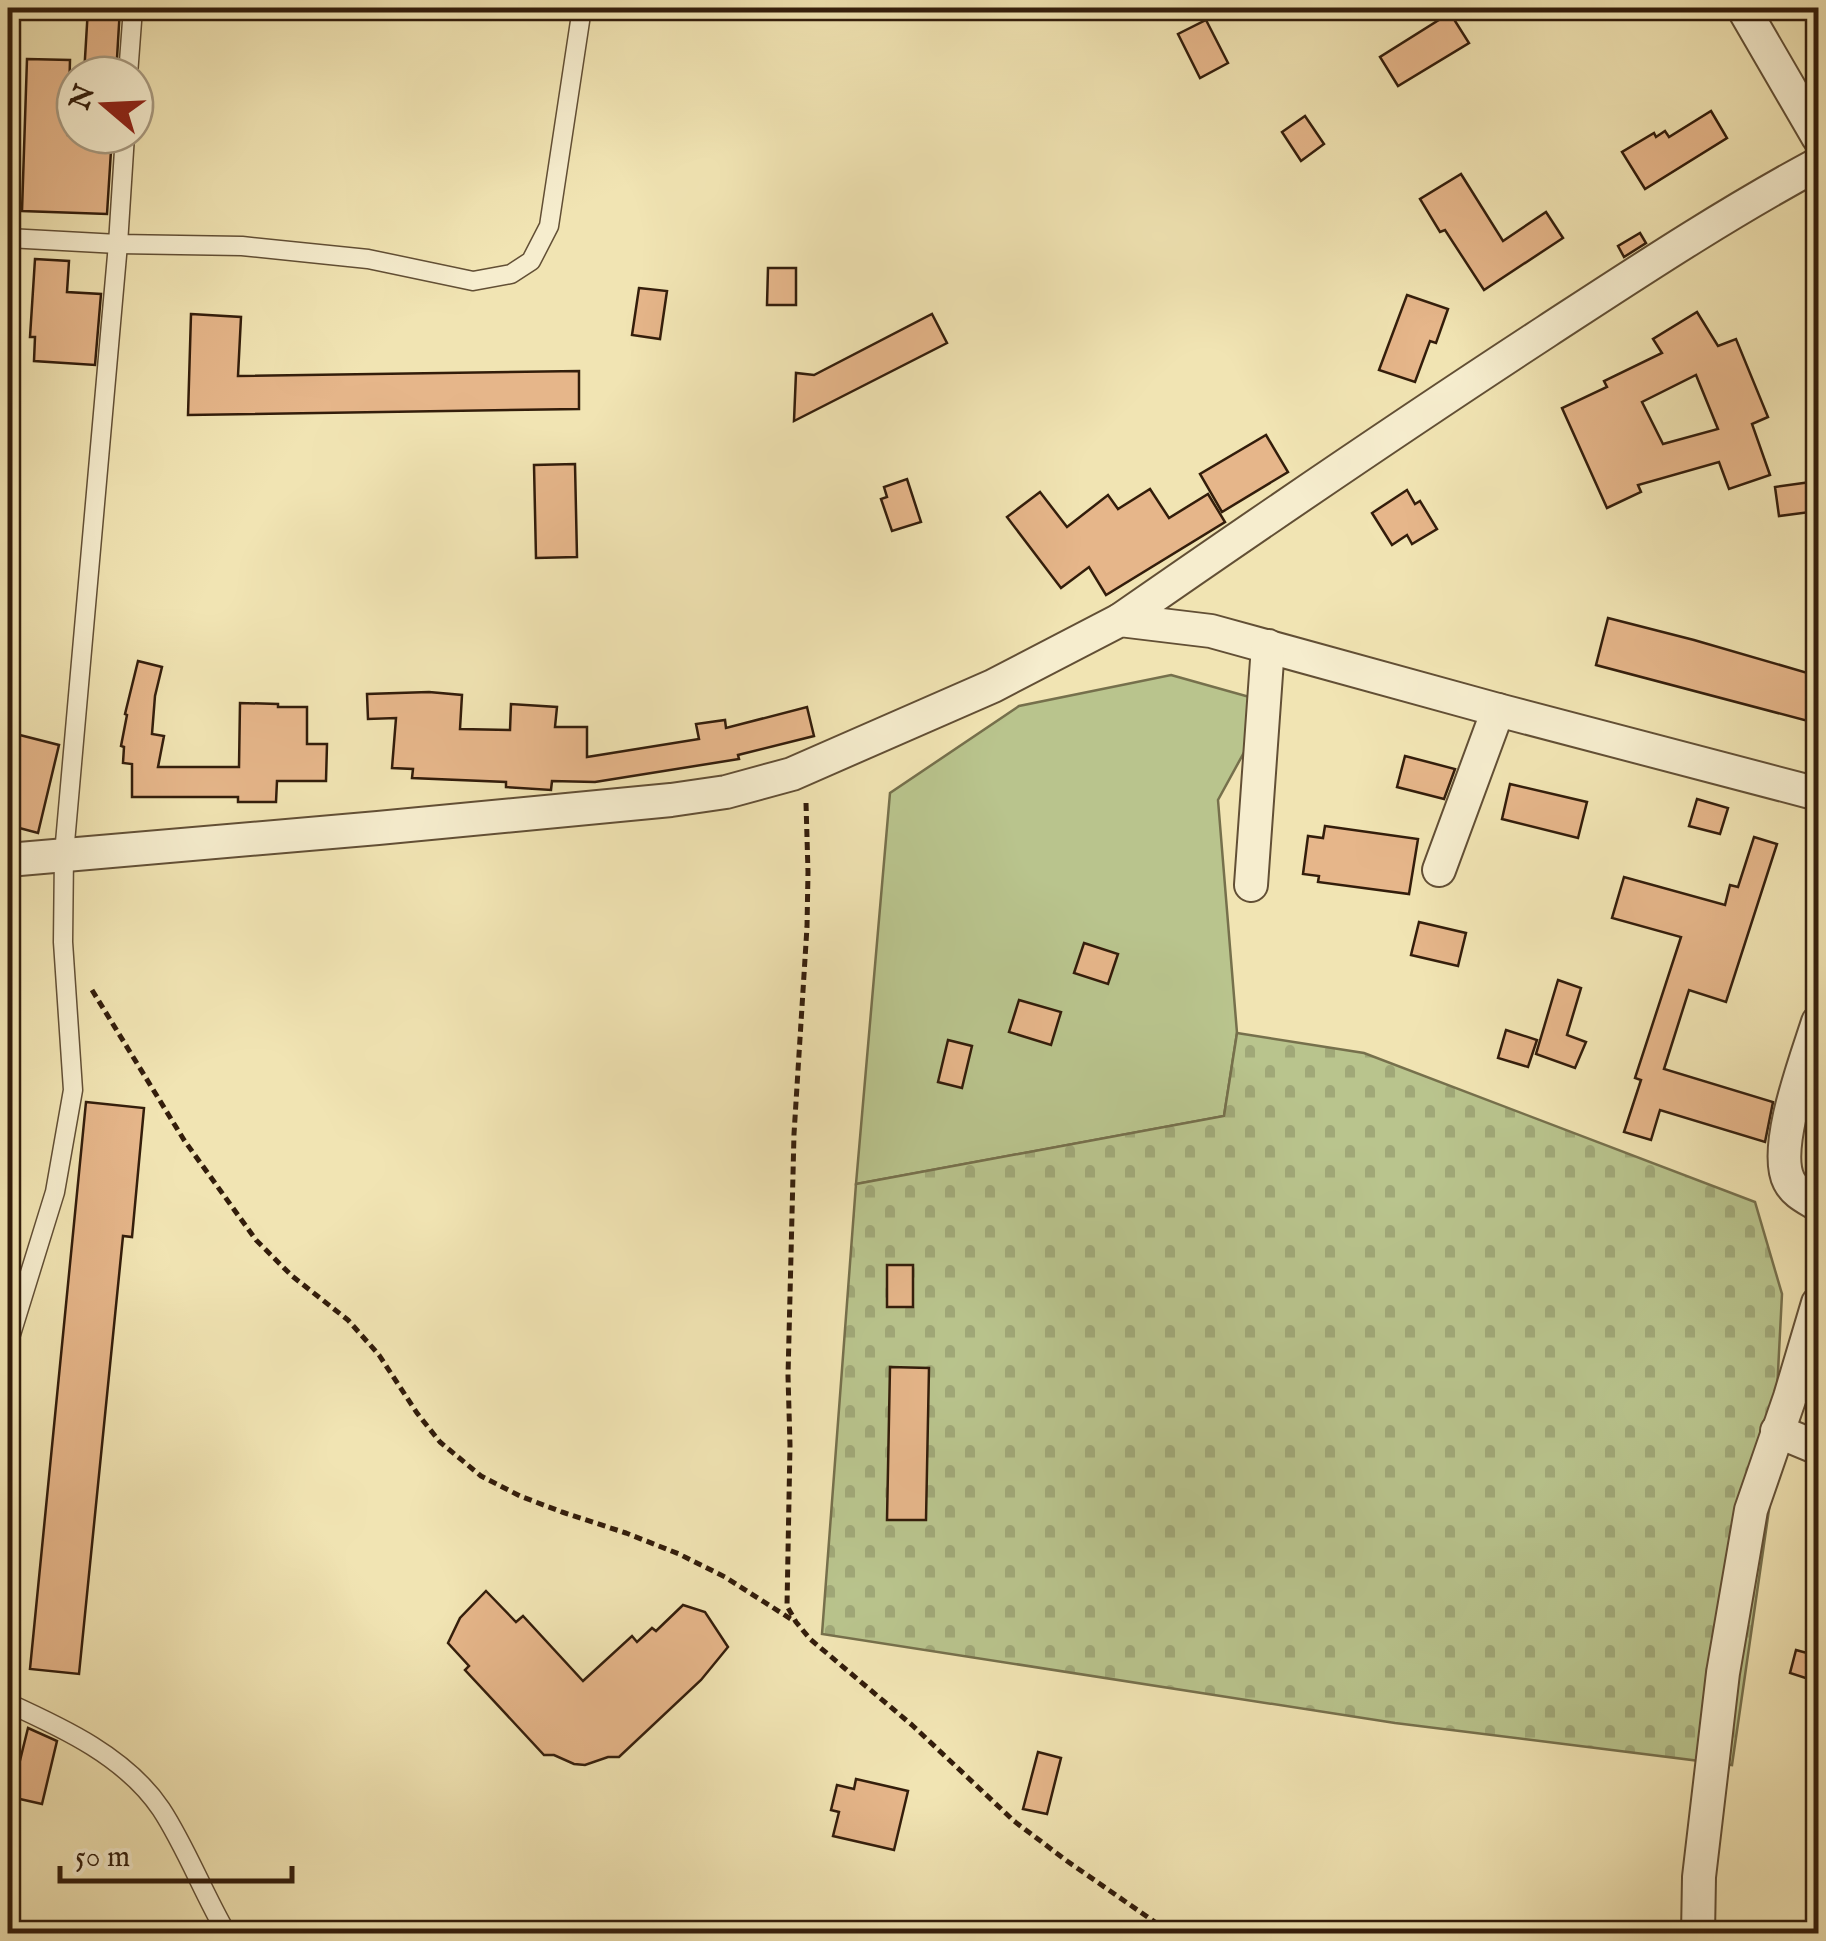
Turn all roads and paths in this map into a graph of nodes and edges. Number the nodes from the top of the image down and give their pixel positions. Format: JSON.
{"nodes":[{"id":1,"x":132,"y":8,"type":"edge"},
{"id":2,"x":582,"y":8,"type":"edge"},
{"id":3,"x":1743,"y":8,"type":"edge"},
{"id":4,"x":129,"y":55,"type":"edge"},
{"id":5,"x":1818,"y":138,"type":"edge"},
{"id":6,"x":123,"y":155,"type":"edge"},
{"id":7,"x":1818,"y":164,"type":"edge"},
{"id":8,"x":8,"y":238,"type":"edge"},
{"id":9,"x":118,"y":244,"type":"junction"},
{"id":10,"x":1120,"y":620,"type":"junction"},
{"id":11,"x":1268,"y":646,"type":"junction"},
{"id":12,"x":1498,"y":710,"type":"junction"},
{"id":13,"x":803,"y":769,"type":"junction"},
{"id":14,"x":1818,"y":794,"type":"edge"},
{"id":15,"x":64,"y":854,"type":"junction"},
{"id":16,"x":8,"y":860,"type":"edge"},
{"id":17,"x":1439,"y":870,"type":"dead end"},
{"id":18,"x":1251,"y":885,"type":"dead end"},
{"id":19,"x":63,"y":942,"type":"junction"},
{"id":20,"x":1818,"y":1022,"type":"edge"},
{"id":21,"x":1818,"y":1205,"type":"edge"},
{"id":22,"x":1818,"y":1303,"type":"edge"},
{"id":23,"x":8,"y":1344,"type":"edge"},
{"id":24,"x":1777,"y":1431,"type":"junction"},
{"id":25,"x":1818,"y":1448,"type":"edge"},
{"id":26,"x":796,"y":1622,"type":"junction"},
{"id":27,"x":8,"y":1703,"type":"edge"},
{"id":28,"x":226,"y":1934,"type":"edge"},
{"id":29,"x":1172,"y":1934,"type":"edge"},
{"id":30,"x":1698,"y":1934,"type":"edge"}],
"edges":[{"from":1,"to":4,"type":"lane"},
{"from":2,"to":9,"type":"lane"},
{"from":3,"to":5,"type":"street"},
{"from":6,"to":9,"type":"lane"},
{"from":7,"to":10,"type":"street"},
{"from":8,"to":9,"type":"lane"},
{"from":9,"to":15,"type":"lane"},
{"from":10,"to":11,"type":"street"},
{"from":10,"to":13,"type":"street"},
{"from":11,"to":12,"type":"street"},
{"from":11,"to":18,"type":"street"},
{"from":12,"to":14,"type":"street"},
{"from":12,"to":17,"type":"street"},
{"from":13,"to":15,"type":"street"},
{"from":13,"to":26,"type":"path"},
{"from":15,"to":16,"type":"street"},
{"from":15,"to":19,"type":"lane"},
{"from":19,"to":23,"type":"lane"},
{"from":19,"to":26,"type":"path"},
{"from":20,"to":21,"type":"street"},
{"from":22,"to":24,"type":"street"},
{"from":24,"to":25,"type":"street"},
{"from":24,"to":30,"type":"street"},
{"from":26,"to":29,"type":"path"},
{"from":27,"to":28,"type":"lane"}]}
